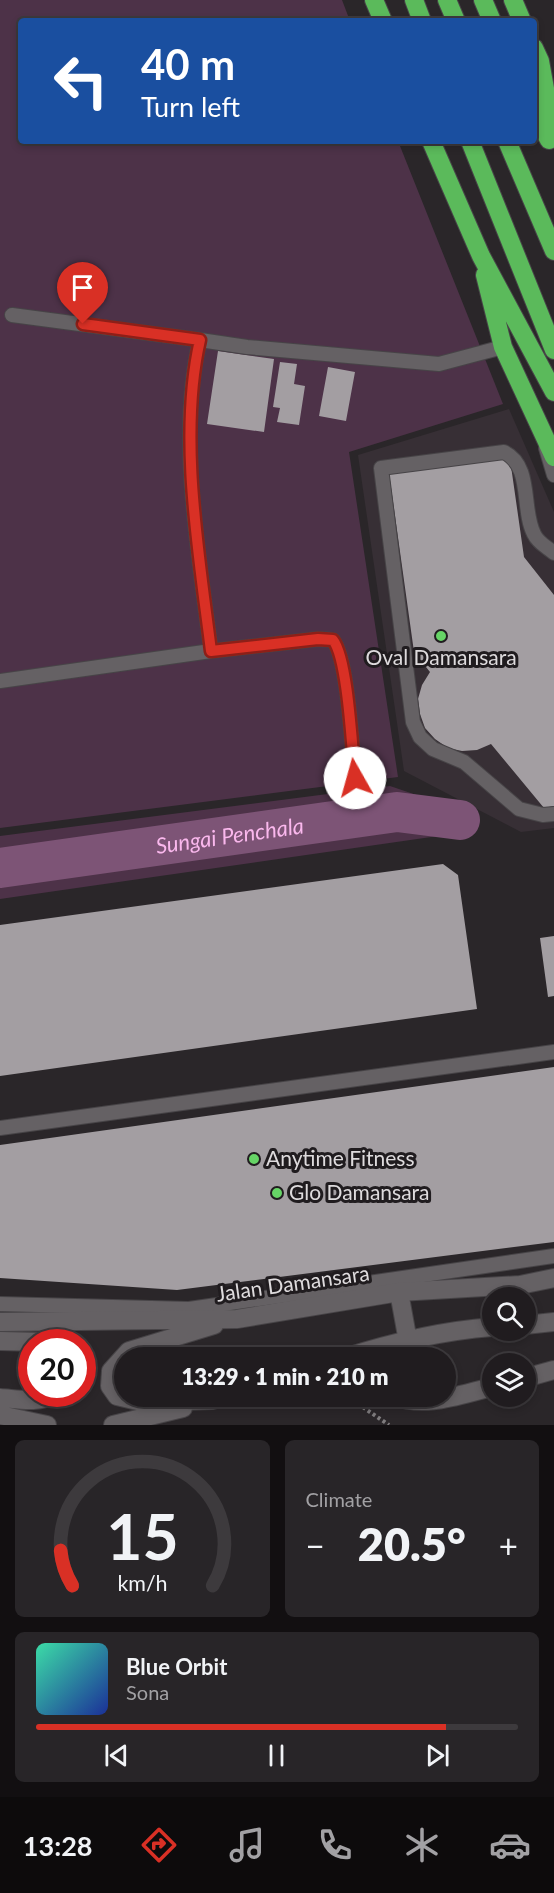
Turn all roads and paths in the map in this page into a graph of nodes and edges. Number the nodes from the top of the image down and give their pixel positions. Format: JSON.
{"nodes":[{"id":1,"x":374,"y":0,"type":"edge"},
{"id":2,"x":414,"y":0,"type":"edge"},
{"id":3,"x":447,"y":0,"type":"edge"},
{"id":4,"x":483,"y":0,"type":"edge"},
{"id":5,"x":513,"y":0,"type":"edge"},
{"id":6,"x":527,"y":0,"type":"edge"},
{"id":7,"x":381,"y":18,"type":"edge"},
{"id":8,"x":421,"y":18,"type":"edge"},
{"id":9,"x":455,"y":18,"type":"edge"},
{"id":10,"x":491,"y":18,"type":"edge"},
{"id":11,"x":521,"y":18,"type":"edge"},
{"id":12,"x":531,"y":18,"type":"edge"},
{"id":13,"x":537,"y":55,"type":"edge"},
{"id":14,"x":537,"y":118,"type":"edge"},
{"id":15,"x":554,"y":138,"type":"edge"},
{"id":16,"x":432,"y":144,"type":"edge"},
{"id":17,"x":471,"y":144,"type":"edge"},
{"id":18,"x":508,"y":144,"type":"edge"},
{"id":19,"x":554,"y":150,"type":"edge"},
{"id":20,"x":554,"y":251,"type":"edge"},
{"id":21,"x":481,"y":256,"type":"junction"},
{"id":22,"x":12,"y":315,"type":"dead end"},
{"id":23,"x":200,"y":340,"type":"junction"},
{"id":24,"x":503,"y":347,"type":"junction"},
{"id":25,"x":554,"y":350,"type":"edge"},
{"id":26,"x":554,"y":392,"type":"edge"},
{"id":27,"x":539,"y":425,"type":"junction"},
{"id":28,"x":554,"y":457,"type":"edge"},
{"id":29,"x":554,"y":475,"type":"edge"},
{"id":30,"x":554,"y":553,"type":"edge"},
{"id":31,"x":211,"y":651,"type":"junction"},
{"id":32,"x":0,"y":681,"type":"edge"},
{"id":33,"x":355,"y":778,"type":"dead end"},
{"id":34,"x":554,"y":814,"type":"edge"},
{"id":35,"x":554,"y":1052,"type":"edge"},
{"id":36,"x":0,"y":1128,"type":"edge"},
{"id":37,"x":554,"y":1256,"type":"edge"},
{"id":38,"x":554,"y":1278,"type":"edge"},
{"id":39,"x":399,"y":1292,"type":"junction"},
{"id":40,"x":0,"y":1304,"type":"edge"},
{"id":41,"x":237,"y":1319,"type":"junction"},
{"id":42,"x":0,"y":1322,"type":"edge"},
{"id":43,"x":554,"y":1322,"type":"edge"},
{"id":44,"x":536,"y":1324,"type":"edge"},
{"id":45,"x":482,"y":1328,"type":"edge"},
{"id":46,"x":406,"y":1339,"type":"junction"},
{"id":47,"x":0,"y":1341,"type":"edge"},
{"id":48,"x":18,"y":1341,"type":"edge"},
{"id":49,"x":142,"y":1347,"type":"edge"},
{"id":50,"x":380,"y":1347,"type":"edge"},
{"id":51,"x":408,"y":1347,"type":"edge"},
{"id":52,"x":114,"y":1368,"type":"edge"},
{"id":53,"x":554,"y":1370,"type":"edge"},
{"id":54,"x":536,"y":1375,"type":"edge"},
{"id":55,"x":456,"y":1388,"type":"edge"},
{"id":56,"x":482,"y":1389,"type":"edge"},
{"id":57,"x":482,"y":1390,"type":"edge"},
{"id":58,"x":114,"y":1392,"type":"edge"},
{"id":59,"x":456,"y":1396,"type":"edge"},
{"id":60,"x":0,"y":1398,"type":"edge"},
{"id":61,"x":18,"y":1399,"type":"edge"},
{"id":62,"x":183,"y":1407,"type":"edge"},
{"id":63,"x":363,"y":1407,"type":"edge"},
{"id":64,"x":0,"y":1415,"type":"edge"},
{"id":65,"x":47,"y":1425,"type":"edge"},
{"id":66,"x":113,"y":1425,"type":"edge"},
{"id":67,"x":389,"y":1425,"type":"edge"}],
"edges":[{"from":1,"to":7,"type":"highway"},
{"from":2,"to":8,"type":"highway"},
{"from":3,"to":9,"type":"highway"},
{"from":4,"to":10,"type":"highway"},
{"from":5,"to":11,"type":"highway"},
{"from":6,"to":12,"type":"highway"},
{"from":13,"to":15,"type":"highway"},
{"from":14,"to":19,"type":"highway"},
{"from":16,"to":21,"type":"highway"},
{"from":17,"to":25,"type":"highway"},
{"from":18,"to":20,"type":"highway"},
{"from":21,"to":24,"type":"highway"},
{"from":21,"to":26,"type":"highway"},
{"from":22,"to":23,"type":"lane"},
{"from":23,"to":24,"type":"lane"},
{"from":23,"to":31,"type":"lane"},
{"from":24,"to":27,"type":"highway"},
{"from":27,"to":28,"type":"highway"},
{"from":27,"to":29,"type":"lane"},
{"from":30,"to":34,"type":"lane"},
{"from":31,"to":32,"type":"lane"},
{"from":31,"to":33,"type":"lane"},
{"from":35,"to":36,"type":"lane"},
{"from":37,"to":40,"type":"lane"},
{"from":38,"to":39,"type":"main road","name":"Jalan Damansara"},
{"from":39,"to":41,"type":"main road","name":"Jalan Damansara"},
{"from":39,"to":46,"type":"main road"},
{"from":41,"to":42,"type":"main road","name":"Jalan Damansara"},
{"from":41,"to":49,"type":"main road"},
{"from":43,"to":44,"type":"main road"},
{"from":45,"to":46,"type":"main road"},
{"from":46,"to":50,"type":"main road"},
{"from":46,"to":51,"type":"main road"},
{"from":47,"to":48,"type":"main road"},
{"from":52,"to":58,"type":"main road"},
{"from":53,"to":54,"type":"main road"},
{"from":55,"to":56,"type":"main road"},
{"from":57,"to":59,"type":"main road"},
{"from":60,"to":61,"type":"main road"},
{"from":62,"to":66,"type":"main road"},
{"from":63,"to":67,"type":"path"},
{"from":64,"to":65,"type":"main road"}]}
